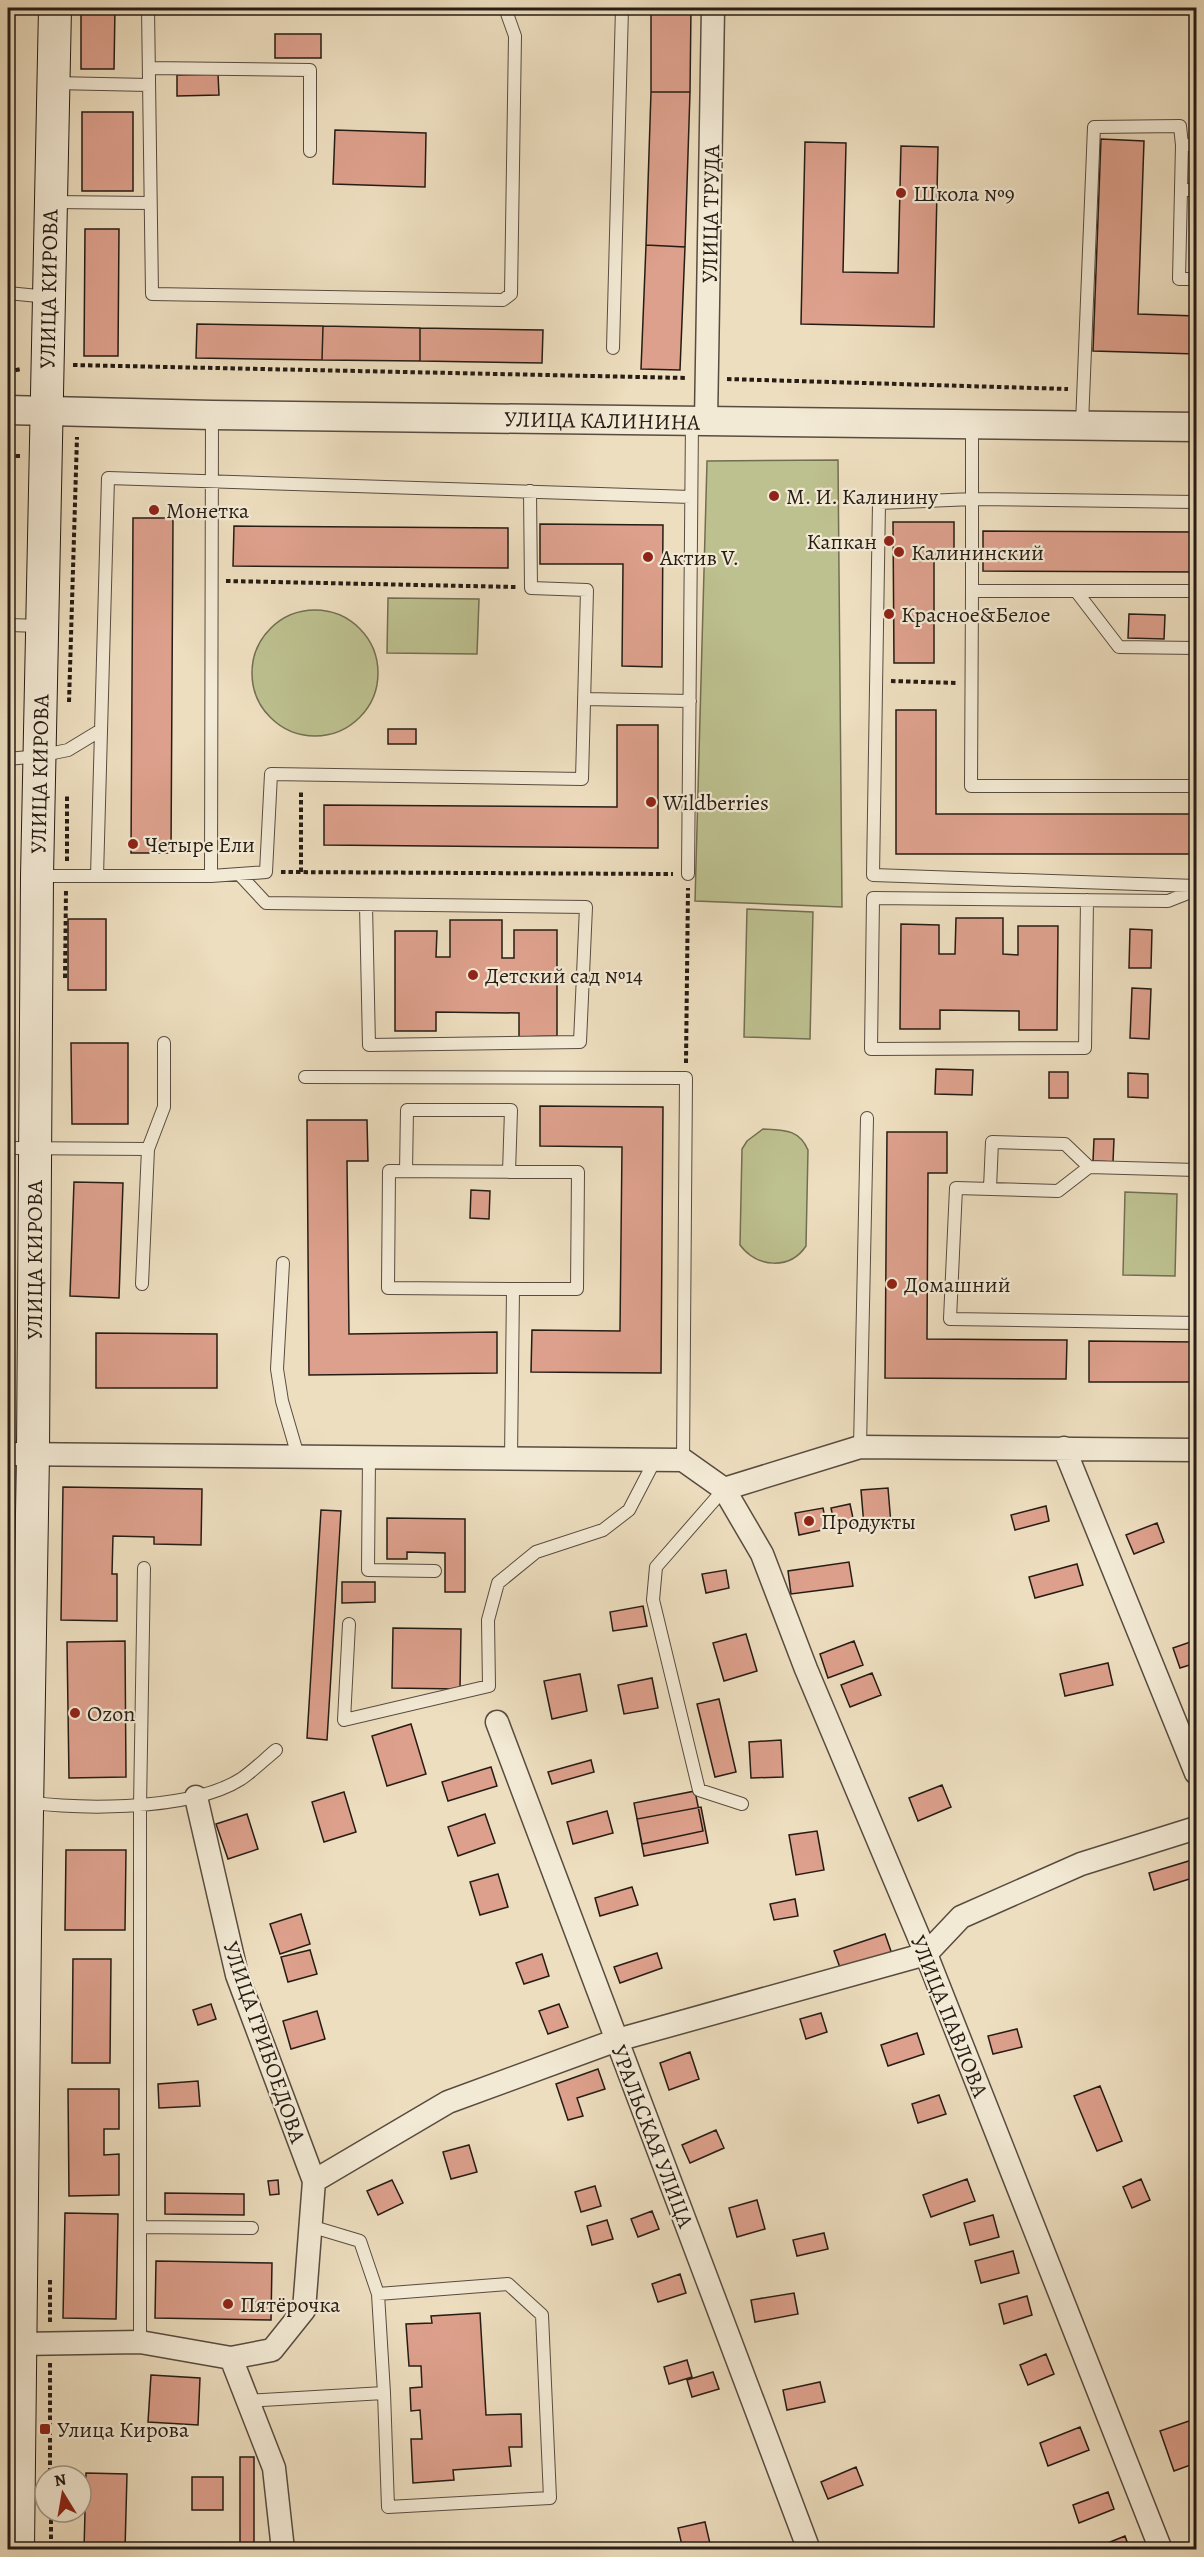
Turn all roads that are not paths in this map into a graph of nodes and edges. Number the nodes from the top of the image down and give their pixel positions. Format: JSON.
{"nodes":[{"id":1,"x":55,"y":8,"type":"edge"},
{"id":2,"x":148,"y":8,"type":"edge"},
{"id":3,"x":505,"y":8,"type":"edge"},
{"id":4,"x":622,"y":8,"type":"edge"},
{"id":5,"x":713,"y":8,"type":"edge"},
{"id":6,"x":149,"y":68,"type":"junction"},
{"id":7,"x":53,"y":83,"type":"junction"},
{"id":8,"x":149,"y":85,"type":"junction"},
{"id":9,"x":1182,"y":145,"type":"junction"},
{"id":10,"x":1197,"y":145,"type":"edge"},
{"id":11,"x":310,"y":151,"type":"dead end"},
{"id":12,"x":1181,"y":190,"type":"junction"},
{"id":13,"x":1197,"y":190,"type":"edge"},
{"id":14,"x":50,"y":202,"type":"junction"},
{"id":15,"x":150,"y":203,"type":"junction"},
{"id":16,"x":1197,"y":279,"type":"edge"},
{"id":17,"x":8,"y":293,"type":"edge"},
{"id":18,"x":48,"y":297,"type":"junction"},
{"id":19,"x":613,"y":348,"type":"dead end"},
{"id":20,"x":8,"y":410,"type":"edge"},
{"id":21,"x":45,"y":410,"type":"junction"},
{"id":22,"x":212,"y":415,"type":"junction"},
{"id":23,"x":699,"y":421,"type":"junction"},
{"id":24,"x":972,"y":423,"type":"junction"},
{"id":25,"x":1082,"y":424,"type":"junction"},
{"id":26,"x":1197,"y":427,"type":"edge"},
{"id":27,"x":211,"y":481,"type":"junction"},
{"id":28,"x":530,"y":491,"type":"junction"},
{"id":29,"x":691,"y":497,"type":"junction"},
{"id":30,"x":973,"y":499,"type":"junction"},
{"id":31,"x":1197,"y":502,"type":"edge"},
{"id":32,"x":972,"y":591,"type":"junction"},
{"id":33,"x":1076,"y":591,"type":"junction"},
{"id":34,"x":1197,"y":591,"type":"edge"},
{"id":35,"x":8,"y":625,"type":"edge"},
{"id":36,"x":42,"y":626,"type":"junction"},
{"id":37,"x":1197,"y":648,"type":"edge"},
{"id":38,"x":584,"y":699,"type":"junction"},
{"id":39,"x":690,"y":701,"type":"junction"},
{"id":40,"x":101,"y":730,"type":"junction"},
{"id":41,"x":39,"y":756,"type":"junction"},
{"id":42,"x":8,"y":759,"type":"edge"},
{"id":43,"x":1197,"y":786,"type":"edge"},
{"id":44,"x":239,"y":874,"type":"junction"},
{"id":45,"x":688,"y":874,"type":"road end"},
{"id":46,"x":37,"y":876,"type":"junction"},
{"id":47,"x":97,"y":876,"type":"junction"},
{"id":48,"x":211,"y":876,"type":"junction"},
{"id":49,"x":1197,"y":888,"type":"edge"},
{"id":50,"x":1087,"y":900,"type":"junction"},
{"id":51,"x":366,"y":905,"type":"junction"},
{"id":52,"x":164,"y":1043,"type":"dead end"},
{"id":53,"x":304,"y":1077,"type":"dead end"},
{"id":54,"x":867,"y":1118,"type":"dead end"},
{"id":55,"x":21,"y":1148,"type":"edge"},
{"id":56,"x":148,"y":1149,"type":"junction"},
{"id":57,"x":1089,"y":1167,"type":"junction"},
{"id":58,"x":1197,"y":1170,"type":"edge"},
{"id":59,"x":406,"y":1171,"type":"junction"},
{"id":60,"x":509,"y":1172,"type":"junction"},
{"id":61,"x":990,"y":1188,"type":"junction"},
{"id":62,"x":283,"y":1263,"type":"dead end"},
{"id":63,"x":142,"y":1284,"type":"dead end"},
{"id":64,"x":513,"y":1288,"type":"junction"},
{"id":65,"x":1197,"y":1323,"type":"edge"},
{"id":66,"x":860,"y":1447,"type":"junction"},
{"id":67,"x":1065,"y":1448,"type":"junction"},
{"id":68,"x":1197,"y":1450,"type":"edge"},
{"id":69,"x":20,"y":1454,"type":"edge"},
{"id":70,"x":298,"y":1456,"type":"junction"},
{"id":71,"x":369,"y":1457,"type":"junction"},
{"id":72,"x":511,"y":1458,"type":"junction"},
{"id":73,"x":655,"y":1460,"type":"junction"},
{"id":74,"x":683,"y":1460,"type":"junction"},
{"id":75,"x":724,"y":1489,"type":"junction"},
{"id":76,"x":144,"y":1568,"type":"dead end"},
{"id":77,"x":435,"y":1570,"type":"dead end"},
{"id":78,"x":350,"y":1624,"type":"dead end"},
{"id":79,"x":497,"y":1722,"type":"dead end"},
{"id":80,"x":276,"y":1750,"type":"dead end"},
{"id":81,"x":1197,"y":1773,"type":"edge"},
{"id":82,"x":196,"y":1797,"type":"junction"},
{"id":83,"x":17,"y":1801,"type":"edge"},
{"id":84,"x":742,"y":1804,"type":"dead end"},
{"id":85,"x":140,"y":1806,"type":"junction"},
{"id":86,"x":1197,"y":1828,"type":"edge"},
{"id":87,"x":926,"y":1954,"type":"junction"},
{"id":88,"x":617,"y":2040,"type":"junction"},
{"id":89,"x":16,"y":2068,"type":"edge"},
{"id":90,"x":314,"y":2181,"type":"junction"},
{"id":91,"x":15,"y":2195,"type":"edge"},
{"id":92,"x":310,"y":2226,"type":"junction"},
{"id":93,"x":140,"y":2227,"type":"junction"},
{"id":94,"x":252,"y":2228,"type":"dead end"},
{"id":95,"x":378,"y":2294,"type":"junction"},
{"id":96,"x":140,"y":2342,"type":"junction"},
{"id":97,"x":14,"y":2344,"type":"edge"},
{"id":98,"x":231,"y":2358,"type":"junction"},
{"id":99,"x":384,"y":2393,"type":"junction"},
{"id":100,"x":247,"y":2401,"type":"junction"},
{"id":101,"x":18,"y":2550,"type":"edge"},
{"id":102,"x":283,"y":2550,"type":"edge"},
{"id":103,"x":809,"y":2550,"type":"edge"},
{"id":104,"x":1161,"y":2550,"type":"edge"}],
"edges":[{"from":1,"to":7,"type":"main road","name":"УЛИЦА КИРОВА"},
{"from":2,"to":6,"type":"lane"},
{"from":3,"to":15,"type":"lane"},
{"from":4,"to":19,"type":"lane"},
{"from":5,"to":23,"type":"street","name":"УЛИЦА ТРУДА"},
{"from":6,"to":8,"type":"lane"},
{"from":6,"to":11,"type":"lane"},
{"from":7,"to":8,"type":"lane"},
{"from":7,"to":14,"type":"main road","name":"УЛИЦА КИРОВА"},
{"from":8,"to":15,"type":"lane"},
{"from":9,"to":10,"type":"lane"},
{"from":9,"to":12,"type":"lane"},
{"from":9,"to":25,"type":"lane"},
{"from":12,"to":13,"type":"lane"},
{"from":12,"to":16,"type":"lane"},
{"from":14,"to":15,"type":"lane"},
{"from":14,"to":18,"type":"main road","name":"УЛИЦА КИРОВА"},
{"from":17,"to":18,"type":"lane"},
{"from":18,"to":21,"type":"main road","name":"УЛИЦА КИРОВА"},
{"from":20,"to":21,"type":"street","name":"УЛИЦА КАЛИНИНА"},
{"from":21,"to":22,"type":"street","name":"УЛИЦА КАЛИНИНА"},
{"from":21,"to":36,"type":"main road","name":"УЛИЦА КИРОВА"},
{"from":22,"to":23,"type":"street","name":"УЛИЦА КАЛИНИНА"},
{"from":22,"to":27,"type":"lane"},
{"from":23,"to":24,"type":"street","name":"УЛИЦА КАЛИНИНА"},
{"from":23,"to":29,"type":"lane"},
{"from":24,"to":25,"type":"street","name":"УЛИЦА КАЛИНИНА"},
{"from":24,"to":30,"type":"lane"},
{"from":25,"to":26,"type":"street","name":"УЛИЦА КАЛИНИНА"},
{"from":27,"to":28,"type":"lane"},
{"from":27,"to":40,"type":"lane"},
{"from":27,"to":48,"type":"lane"},
{"from":28,"to":29,"type":"lane"},
{"from":28,"to":38,"type":"lane"},
{"from":29,"to":39,"type":"lane"},
{"from":30,"to":31,"type":"lane"},
{"from":30,"to":32,"type":"lane"},
{"from":30,"to":49,"type":"lane"},
{"from":32,"to":33,"type":"lane"},
{"from":32,"to":43,"type":"lane"},
{"from":33,"to":34,"type":"lane"},
{"from":33,"to":37,"type":"lane"},
{"from":35,"to":36,"type":"lane"},
{"from":36,"to":41,"type":"main road","name":"УЛИЦА КИРОВА"},
{"from":38,"to":39,"type":"lane"},
{"from":38,"to":44,"type":"lane"},
{"from":39,"to":45,"type":"lane"},
{"from":40,"to":41,"type":"lane"},
{"from":40,"to":47,"type":"lane"},
{"from":41,"to":42,"type":"lane"},
{"from":41,"to":46,"type":"main road","name":"УЛИЦА КИРОВА"},
{"from":44,"to":48,"type":"lane"},
{"from":44,"to":51,"type":"lane"},
{"from":46,"to":47,"type":"lane"},
{"from":46,"to":55,"type":"main road","name":"УЛИЦА КИРОВА"},
{"from":47,"to":48,"type":"lane"},
{"from":49,"to":50,"type":"lane"},
{"from":50,"to":50,"type":"lane"},
{"from":51,"to":51,"type":"lane"},
{"from":52,"to":56,"type":"lane"},
{"from":53,"to":74,"type":"lane"},
{"from":54,"to":66,"type":"lane"},
{"from":55,"to":56,"type":"lane"},
{"from":55,"to":69,"type":"main road","name":"УЛИЦА КИРОВА"},
{"from":56,"to":63,"type":"lane"},
{"from":57,"to":58,"type":"lane"},
{"from":57,"to":61,"type":"lane"},
{"from":57,"to":61,"type":"lane"},
{"from":59,"to":60,"type":"lane"},
{"from":59,"to":60,"type":"lane"},
{"from":59,"to":64,"type":"lane"},
{"from":60,"to":64,"type":"lane"},
{"from":61,"to":65,"type":"lane"},
{"from":62,"to":70,"type":"lane"},
{"from":64,"to":72,"type":"lane"},
{"from":66,"to":67,"type":"street"},
{"from":66,"to":75,"type":"street"},
{"from":67,"to":68,"type":"street"},
{"from":67,"to":81,"type":"street"},
{"from":69,"to":70,"type":"street"},
{"from":69,"to":83,"type":"main road","name":"УЛИЦА КИРОВА"},
{"from":70,"to":71,"type":"street"},
{"from":71,"to":72,"type":"street"},
{"from":71,"to":77,"type":"lane"},
{"from":72,"to":73,"type":"street"},
{"from":73,"to":74,"type":"street"},
{"from":73,"to":78,"type":"lane"},
{"from":74,"to":75,"type":"street"},
{"from":75,"to":84,"type":"lane"},
{"from":75,"to":87,"type":"street","name":"УЛИЦА ПАВЛОВА"},
{"from":76,"to":85,"type":"lane"},
{"from":79,"to":88,"type":"street","name":"УРАЛЬСКАЯ УЛИЦА"},
{"from":80,"to":82,"type":"lane"},
{"from":82,"to":85,"type":"lane"},
{"from":82,"to":90,"type":"street","name":"УЛИЦА ГРИБОЕДОВА"},
{"from":83,"to":85,"type":"lane"},
{"from":83,"to":89,"type":"main road","name":"УЛИЦА КИРОВА"},
{"from":85,"to":93,"type":"lane"},
{"from":86,"to":87,"type":"street"},
{"from":87,"to":88,"type":"street"},
{"from":87,"to":104,"type":"street","name":"УЛИЦА ПАВЛОВА"},
{"from":88,"to":90,"type":"street"},
{"from":88,"to":103,"type":"street","name":"УРАЛЬСКАЯ УЛИЦА"},
{"from":89,"to":91,"type":"main road","name":"УЛИЦА КИРОВА"},
{"from":90,"to":92,"type":"street"},
{"from":91,"to":97,"type":"main road","name":"УЛИЦА КИРОВА"},
{"from":92,"to":95,"type":"lane"},
{"from":92,"to":98,"type":"street"},
{"from":93,"to":94,"type":"lane"},
{"from":93,"to":96,"type":"lane"},
{"from":95,"to":99,"type":"lane"},
{"from":95,"to":99,"type":"lane"},
{"from":96,"to":97,"type":"street"},
{"from":96,"to":98,"type":"street"},
{"from":97,"to":101,"type":"main road","name":"УЛИЦА КИРОВА"},
{"from":98,"to":100,"type":"street"},
{"from":99,"to":100,"type":"lane"},
{"from":100,"to":102,"type":"street"}]}
